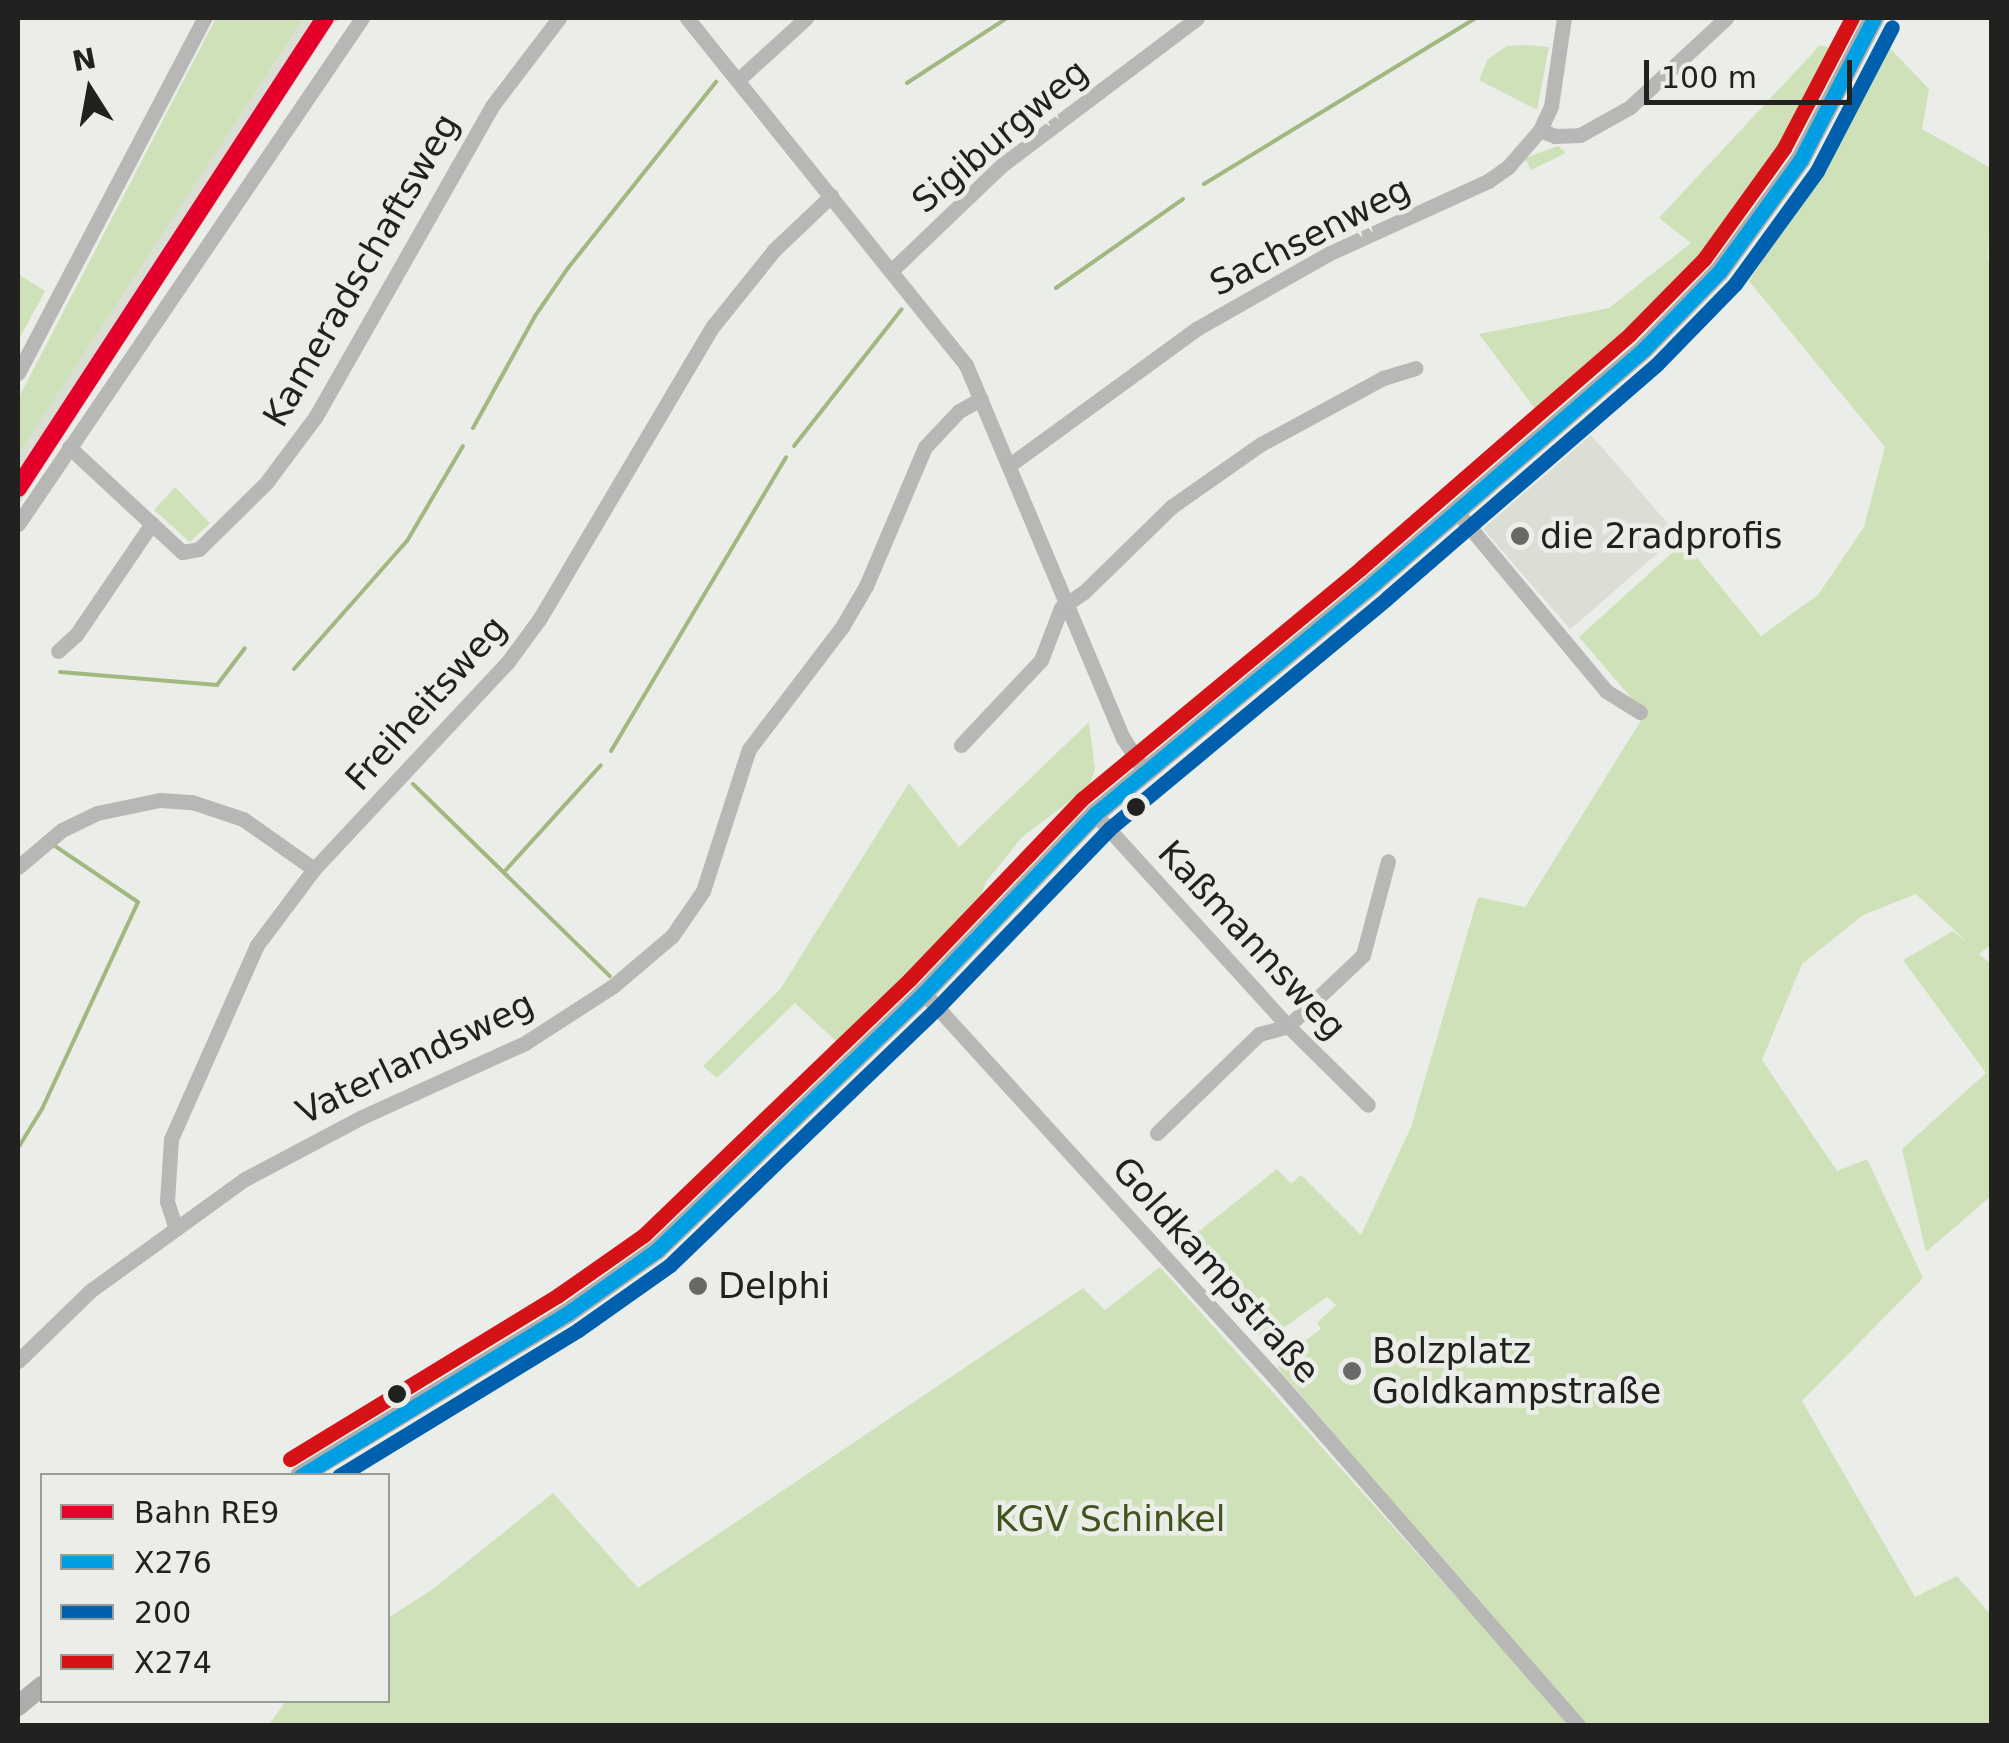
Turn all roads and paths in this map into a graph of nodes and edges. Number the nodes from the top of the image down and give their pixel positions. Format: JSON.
{"nodes":[{"id":1,"x":204,"y":18,"type":"edge"},
{"id":2,"x":362,"y":18,"type":"edge"},
{"id":3,"x":559,"y":18,"type":"edge"},
{"id":4,"x":687,"y":18,"type":"edge"},
{"id":5,"x":806,"y":18,"type":"edge"},
{"id":6,"x":1197,"y":18,"type":"edge"},
{"id":7,"x":1564,"y":18,"type":"edge"},
{"id":8,"x":1726,"y":18,"type":"edge"},
{"id":9,"x":1874,"y":18,"type":"edge"},
{"id":10,"x":739,"y":80,"type":"junction"},
{"id":11,"x":1540,"y":130,"type":"junction"},
{"id":12,"x":831,"y":196,"type":"junction"},
{"id":13,"x":892,"y":270,"type":"junction"},
{"id":14,"x":1415,"y":368,"type":"dead end"},
{"id":15,"x":18,"y":373,"type":"edge"},
{"id":16,"x":981,"y":399,"type":"junction"},
{"id":17,"x":69,"y":447,"type":"junction"},
{"id":18,"x":1010,"y":464,"type":"junction"},
{"id":19,"x":1457,"y":512,"type":"junction"},
{"id":20,"x":152,"y":523,"type":"junction"},
{"id":21,"x":18,"y":524,"type":"edge"},
{"id":22,"x":1068,"y":602,"type":"junction"},
{"id":23,"x":58,"y":650,"type":"dead end"},
{"id":24,"x":1640,"y":712,"type":"dead end"},
{"id":25,"x":961,"y":744,"type":"dead end"},
{"id":26,"x":1145,"y":772,"type":"junction"},
{"id":27,"x":1095,"y":814,"type":"junction"},
{"id":28,"x":1388,"y":861,"type":"dead end"},
{"id":29,"x":18,"y":867,"type":"edge"},
{"id":30,"x":314,"y":869,"type":"junction"},
{"id":31,"x":924,"y":994,"type":"junction"},
{"id":32,"x":1288,"y":1026,"type":"junction"},
{"id":33,"x":1368,"y":1105,"type":"dead end"},
{"id":34,"x":1157,"y":1132,"type":"dead end"},
{"id":35,"x":175,"y":1226,"type":"junction"},
{"id":36,"x":18,"y":1361,"type":"edge"},
{"id":37,"x":305,"y":1473,"type":"edge"},
{"id":38,"x":40,"y":1688,"type":"edge"},
{"id":39,"x":18,"y":1706,"type":"edge"},
{"id":40,"x":1578,"y":1726,"type":"edge"}],
"edges":[{"from":1,"to":15,"type":"street"},
{"from":2,"to":17,"type":"street"},
{"from":3,"to":20,"type":"street","name":"Kameradschaftsweg"},
{"from":4,"to":10,"type":"street"},
{"from":5,"to":10,"type":"street"},
{"from":6,"to":13,"type":"street","name":"Sigiburgweg"},
{"from":7,"to":11,"type":"street","name":"Sachsenweg"},
{"from":8,"to":11,"type":"street"},
{"from":9,"to":19,"type":"main road"},
{"from":10,"to":12,"type":"street"},
{"from":11,"to":18,"type":"street","name":"Sachsenweg"},
{"from":12,"to":13,"type":"street"},
{"from":12,"to":30,"type":"street","name":"Freiheitsweg"},
{"from":13,"to":16,"type":"street"},
{"from":14,"to":22,"type":"street"},
{"from":16,"to":18,"type":"street"},
{"from":16,"to":35,"type":"street","name":"Vaterlandsweg"},
{"from":17,"to":20,"type":"street","name":"Kameradschaftsweg"},
{"from":17,"to":21,"type":"street"},
{"from":18,"to":22,"type":"street"},
{"from":19,"to":24,"type":"street"},
{"from":19,"to":26,"type":"main road"},
{"from":20,"to":23,"type":"street"},
{"from":22,"to":25,"type":"street"},
{"from":22,"to":26,"type":"street"},
{"from":26,"to":27,"type":"main road"},
{"from":27,"to":31,"type":"main road"},
{"from":27,"to":32,"type":"street","name":"Kaßmannsweg"},
{"from":28,"to":32,"type":"street"},
{"from":29,"to":30,"type":"street"},
{"from":30,"to":35,"type":"street","name":"Freiheitsweg"},
{"from":31,"to":37,"type":"main road"},
{"from":31,"to":40,"type":"street","name":"Goldkampstraße"},
{"from":32,"to":33,"type":"street","name":"Kaßmannsweg"},
{"from":32,"to":34,"type":"street"},
{"from":35,"to":36,"type":"street","name":"Vaterlandsweg"},
{"from":38,"to":39,"type":"main road"}]}
